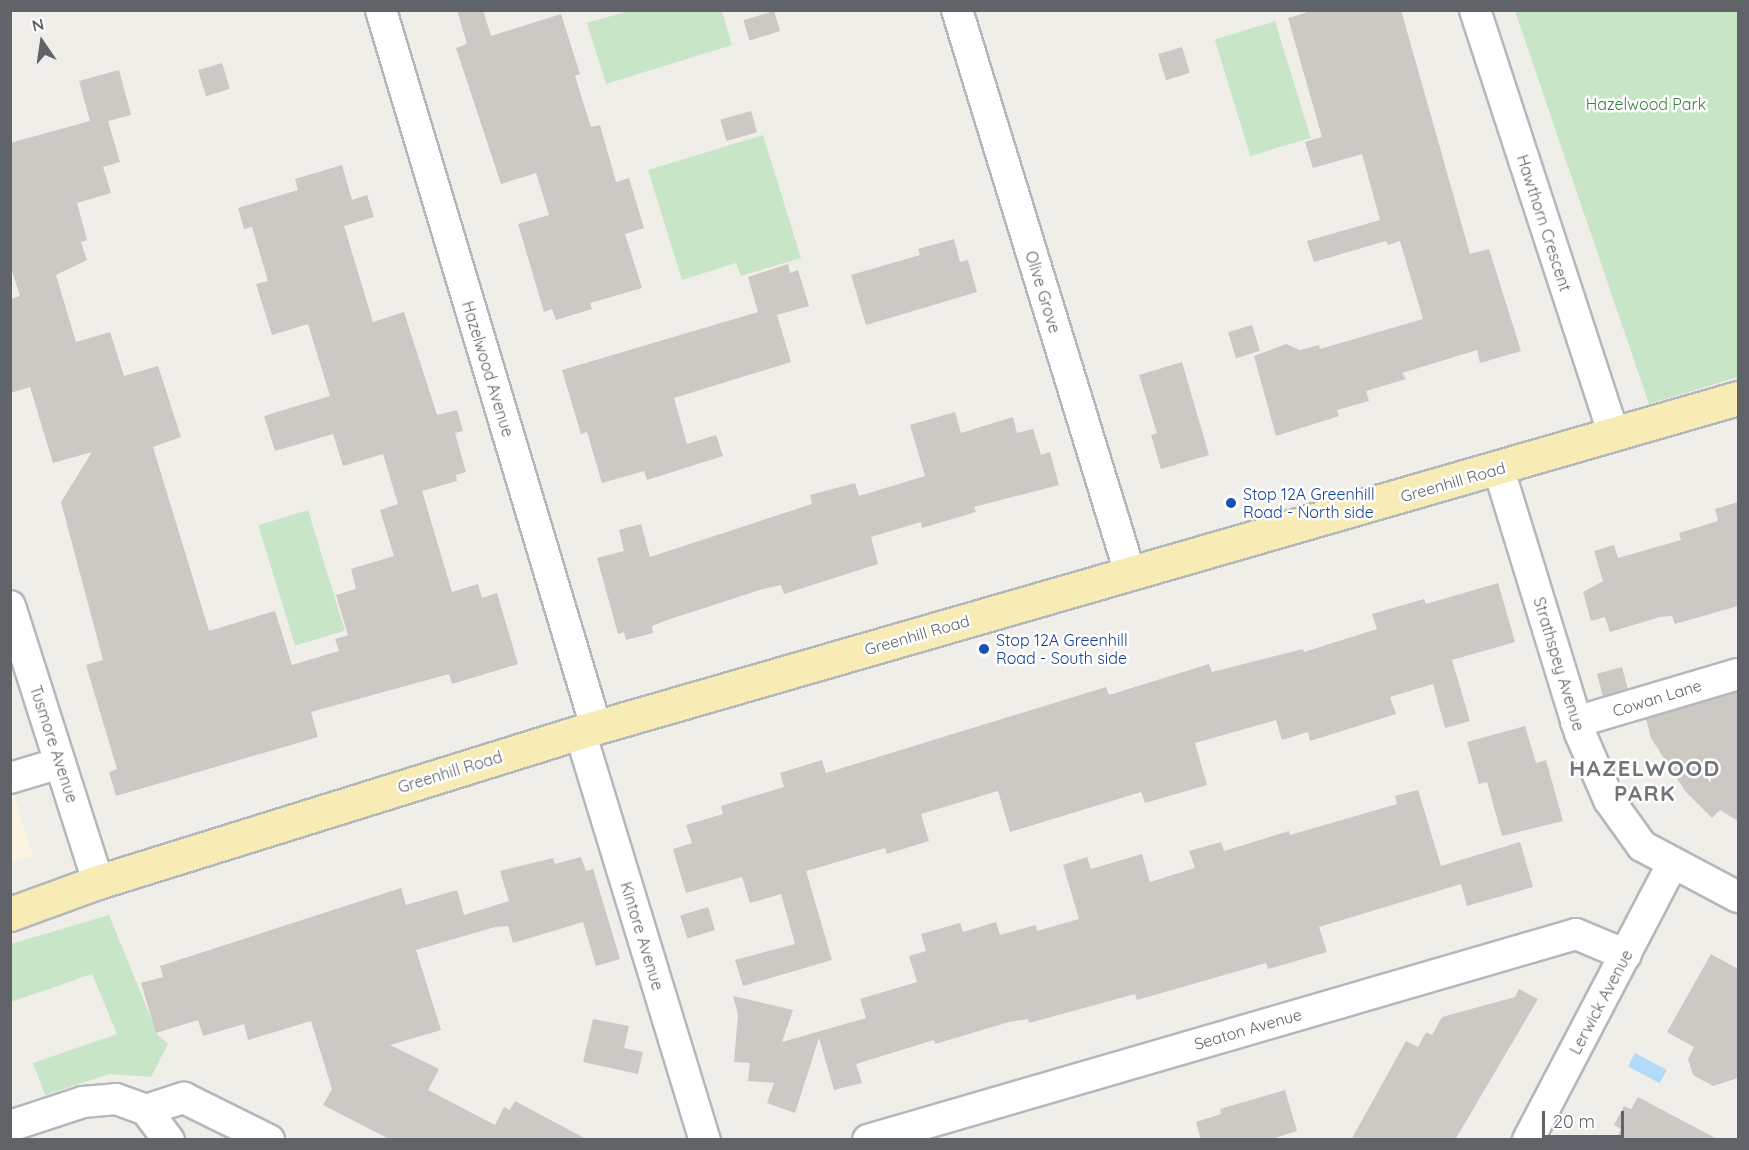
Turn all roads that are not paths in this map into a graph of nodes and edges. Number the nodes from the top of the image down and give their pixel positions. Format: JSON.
{"nodes":[{"id":1,"x":381,"y":10,"type":"edge"},
{"id":2,"x":957,"y":10,"type":"edge"},
{"id":3,"x":1475,"y":10,"type":"edge"},
{"id":4,"x":1738,"y":398,"type":"edge"},
{"id":5,"x":1614,"y":435,"type":"junction"},
{"id":6,"x":1500,"y":470,"type":"junction"},
{"id":7,"x":1130,"y":573,"type":"junction"},
{"id":8,"x":10,"y":606,"type":"edge"},
{"id":9,"x":1738,"y":674,"type":"edge"},
{"id":10,"x":1576,"y":722,"type":"junction"},
{"id":11,"x":588,"y":730,"type":"junction"},
{"id":12,"x":60,"y":763,"type":"junction"},
{"id":13,"x":10,"y":778,"type":"edge"},
{"id":14,"x":1672,"y":864,"type":"junction"},
{"id":15,"x":98,"y":882,"type":"junction"},
{"id":16,"x":1738,"y":897,"type":"edge"},
{"id":17,"x":10,"y":900,"type":"edge"},
{"id":18,"x":10,"y":914,"type":"edge"},
{"id":19,"x":1626,"y":955,"type":"junction"},
{"id":20,"x":147,"y":1110,"type":"junction"},
{"id":21,"x":10,"y":1126,"type":"edge"},
{"id":22,"x":169,"y":1140,"type":"edge"},
{"id":23,"x":269,"y":1140,"type":"edge"},
{"id":24,"x":705,"y":1140,"type":"edge"},
{"id":25,"x":868,"y":1140,"type":"edge"},
{"id":26,"x":1528,"y":1140,"type":"edge"}],
"edges":[{"from":1,"to":11,"type":"street","name":"Hazelwood Avenue"},
{"from":2,"to":7,"type":"street","name":"Olive Grove"},
{"from":3,"to":5,"type":"street","name":"Hawthorn Crescent"},
{"from":4,"to":5,"type":"main road","name":"Greenhill Road"},
{"from":5,"to":6,"type":"main road","name":"Greenhill Road"},
{"from":6,"to":7,"type":"main road","name":"Greenhill Road"},
{"from":6,"to":10,"type":"street","name":"Strathspey Avenue"},
{"from":7,"to":11,"type":"main road","name":"Greenhill Road"},
{"from":8,"to":12,"type":"street","name":"Tusmore Avenue"},
{"from":9,"to":10,"type":"street","name":"Cowan Lane"},
{"from":10,"to":14,"type":"street","name":"Strathspey Avenue"},
{"from":11,"to":15,"type":"main road","name":"Greenhill Road"},
{"from":11,"to":24,"type":"street","name":"Kintore Avenue"},
{"from":12,"to":13,"type":"street"},
{"from":12,"to":15,"type":"street","name":"Tusmore Avenue"},
{"from":14,"to":16,"type":"street","name":"Strathspey Avenue"},
{"from":14,"to":19,"type":"street","name":"Lerwick Avenue"},
{"from":15,"to":17,"type":"main road","name":"Greenhill Road"},
{"from":15,"to":18,"type":"main road","name":"Greenhill Road"},
{"from":19,"to":25,"type":"street","name":"Seaton Avenue"},
{"from":19,"to":26,"type":"street","name":"Lerwick Avenue"},
{"from":20,"to":21,"type":"street"},
{"from":20,"to":22,"type":"street"},
{"from":20,"to":23,"type":"street"}]}
